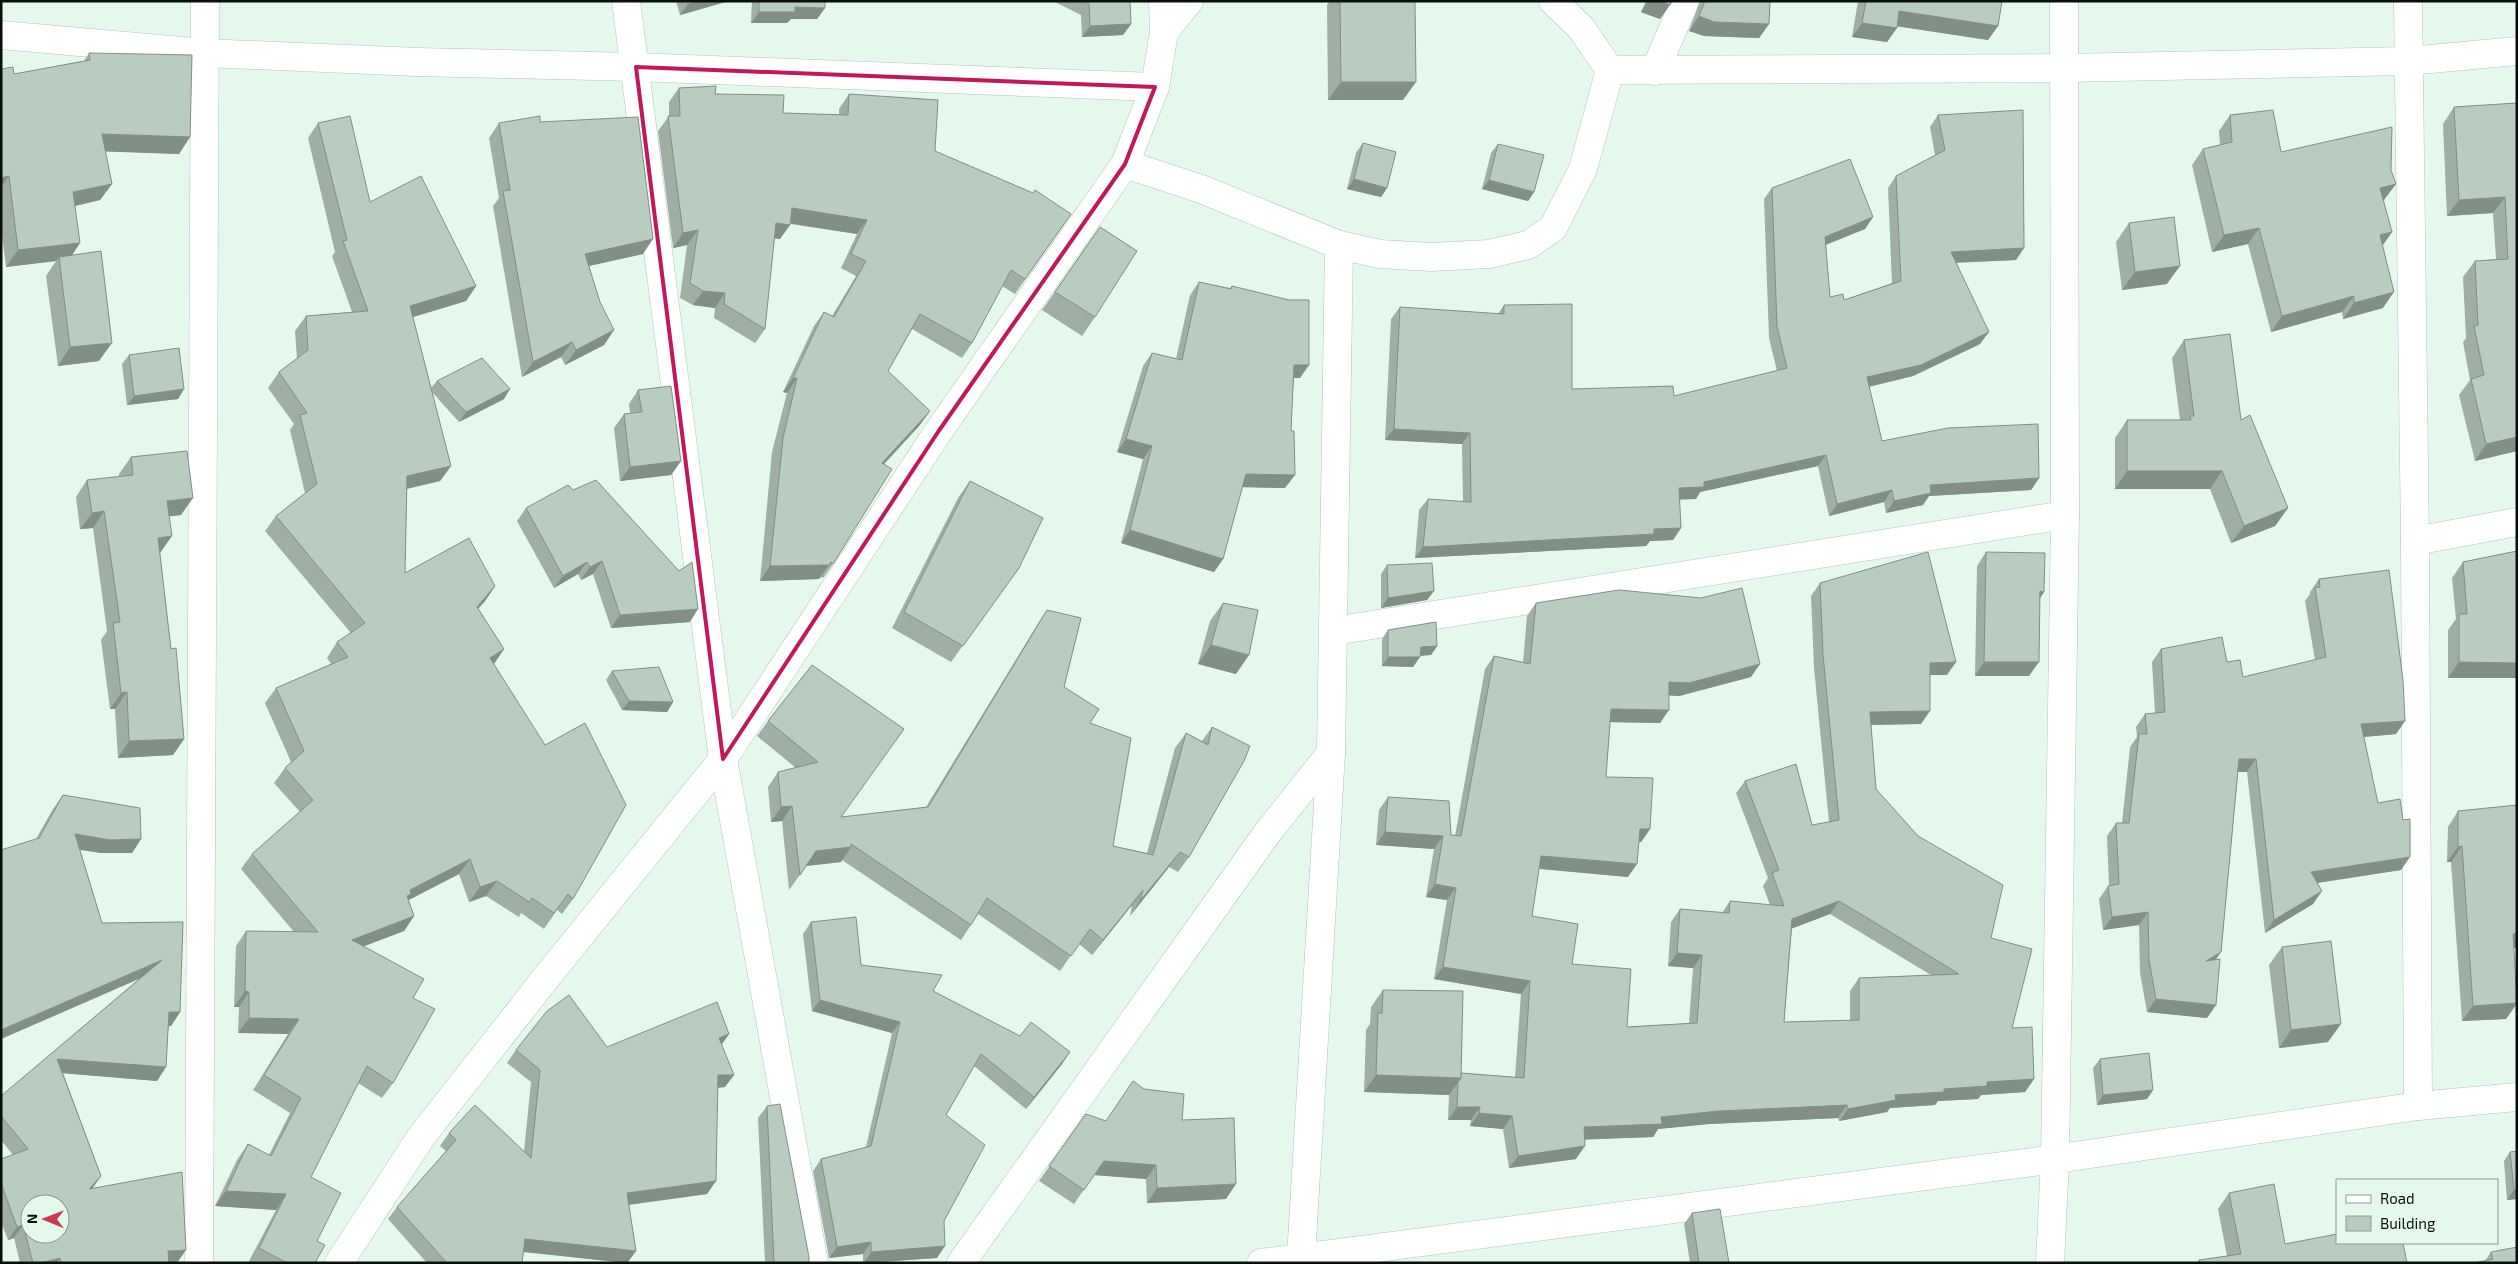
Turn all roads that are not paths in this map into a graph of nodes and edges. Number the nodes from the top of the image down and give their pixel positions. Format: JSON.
{"nodes":[{"id":1,"x":205,"y":1,"type":"edge"},
{"id":2,"x":626,"y":1,"type":"edge"},
{"id":3,"x":1163,"y":1,"type":"edge"},
{"id":4,"x":1189,"y":1,"type":"edge"},
{"id":5,"x":1553,"y":1,"type":"edge"},
{"id":6,"x":1685,"y":1,"type":"edge"},
{"id":7,"x":2064,"y":1,"type":"edge"},
{"id":8,"x":2408,"y":1,"type":"edge"},
{"id":9,"x":1164,"y":32,"type":"junction"},
{"id":10,"x":1,"y":35,"type":"edge"},
{"id":11,"x":2517,"y":51,"type":"edge"},
{"id":12,"x":205,"y":52,"type":"junction"},
{"id":13,"x":2409,"y":61,"type":"junction"},
{"id":14,"x":636,"y":67,"type":"junction"},
{"id":15,"x":2065,"y":68,"type":"junction"},
{"id":16,"x":1610,"y":70,"type":"junction"},
{"id":17,"x":1655,"y":71,"type":"junction"},
{"id":18,"x":1155,"y":86,"type":"junction"},
{"id":19,"x":1125,"y":164,"type":"junction"},
{"id":20,"x":1340,"y":245,"type":"junction"},
{"id":21,"x":2065,"y":515,"type":"junction"},
{"id":22,"x":2517,"y":522,"type":"edge"},
{"id":23,"x":2415,"y":541,"type":"junction"},
{"id":24,"x":1334,"y":631,"type":"junction"},
{"id":25,"x":1331,"y":753,"type":"junction"},
{"id":26,"x":723,"y":759,"type":"junction"},
{"id":27,"x":2517,"y":1097,"type":"edge"},
{"id":28,"x":2418,"y":1106,"type":"junction"},
{"id":29,"x":2055,"y":1159,"type":"junction"},
{"id":30,"x":1301,"y":1260,"type":"edge"},
{"id":31,"x":198,"y":1263,"type":"edge"},
{"id":32,"x":339,"y":1263,"type":"edge"},
{"id":33,"x":814,"y":1263,"type":"edge"},
{"id":34,"x":961,"y":1263,"type":"edge"},
{"id":35,"x":1262,"y":1263,"type":"edge"},
{"id":36,"x":2050,"y":1263,"type":"edge"}],
"edges":[{"from":1,"to":12,"type":"street"},
{"from":2,"to":14,"type":"street"},
{"from":3,"to":9,"type":"street"},
{"from":4,"to":9,"type":"street"},
{"from":5,"to":16,"type":"street"},
{"from":6,"to":17,"type":"street"},
{"from":7,"to":15,"type":"street"},
{"from":8,"to":13,"type":"street"},
{"from":9,"to":18,"type":"street"},
{"from":10,"to":12,"type":"street"},
{"from":11,"to":13,"type":"street"},
{"from":12,"to":14,"type":"street"},
{"from":12,"to":31,"type":"street"},
{"from":13,"to":15,"type":"street"},
{"from":13,"to":23,"type":"street"},
{"from":14,"to":18,"type":"street"},
{"from":14,"to":26,"type":"street"},
{"from":15,"to":17,"type":"street"},
{"from":15,"to":21,"type":"street"},
{"from":16,"to":17,"type":"street"},
{"from":16,"to":20,"type":"street"},
{"from":18,"to":19,"type":"street"},
{"from":19,"to":20,"type":"street"},
{"from":19,"to":26,"type":"street"},
{"from":20,"to":24,"type":"street"},
{"from":21,"to":24,"type":"street"},
{"from":21,"to":29,"type":"street"},
{"from":22,"to":23,"type":"street"},
{"from":23,"to":28,"type":"street"},
{"from":24,"to":25,"type":"street"},
{"from":25,"to":30,"type":"street"},
{"from":25,"to":34,"type":"street"},
{"from":26,"to":32,"type":"street"},
{"from":26,"to":33,"type":"street"},
{"from":27,"to":28,"type":"street"},
{"from":28,"to":29,"type":"street"},
{"from":29,"to":30,"type":"street"},
{"from":29,"to":36,"type":"street"},
{"from":30,"to":35,"type":"street"}]}
